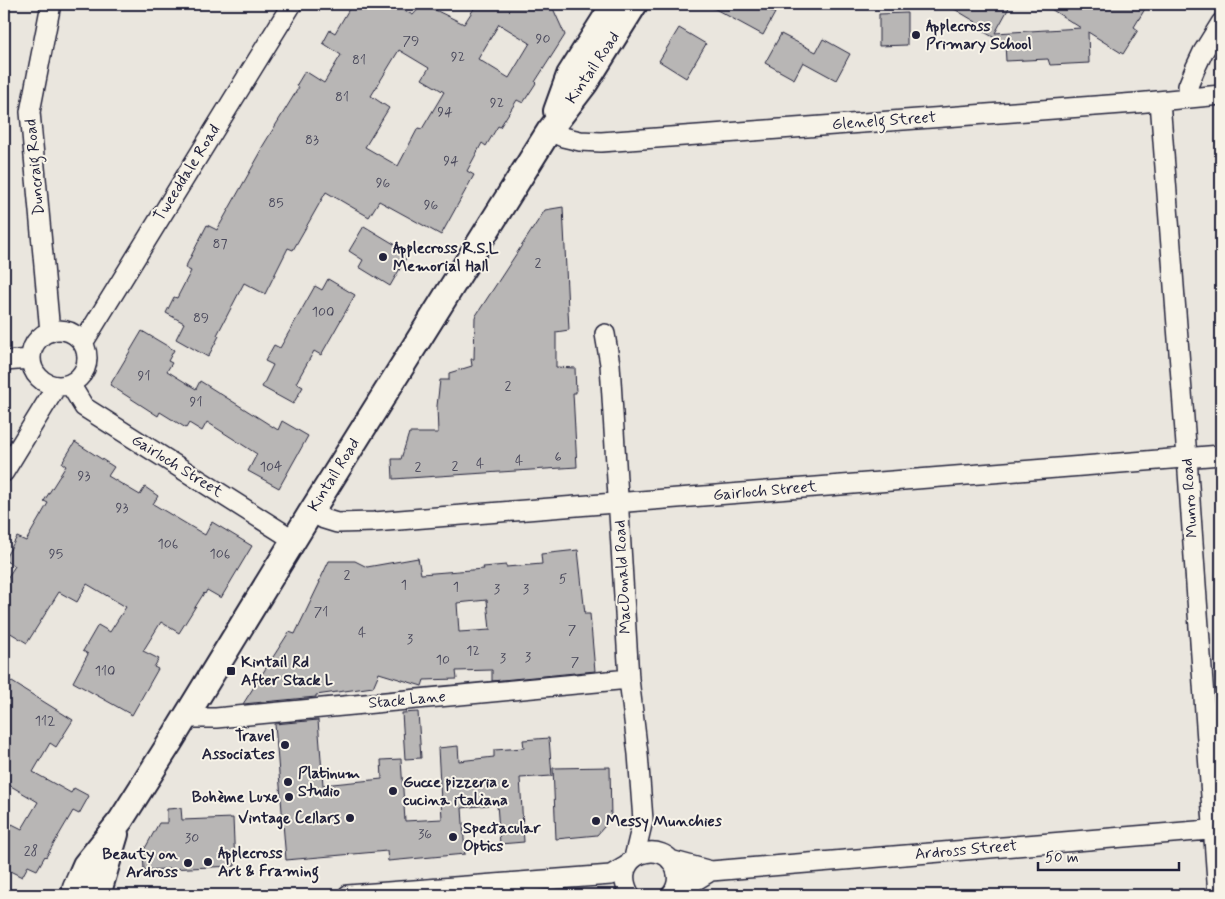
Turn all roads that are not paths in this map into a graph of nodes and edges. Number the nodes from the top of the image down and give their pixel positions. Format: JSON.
{"nodes":[{"id":1,"x":51,"y":4,"type":"edge"},
{"id":2,"x":292,"y":4,"type":"edge"},
{"id":3,"x":614,"y":4,"type":"edge"},
{"id":4,"x":635,"y":4,"type":"edge"},
{"id":5,"x":1221,"y":23,"type":"edge"},
{"id":6,"x":1221,"y":95,"type":"edge"},
{"id":7,"x":1189,"y":98,"type":"junction"},
{"id":8,"x":1160,"y":100,"type":"junction"},
{"id":9,"x":549,"y":131,"type":"junction"},
{"id":10,"x":50,"y":332,"type":"junction"},
{"id":11,"x":605,"y":334,"type":"dead end"},
{"id":12,"x":83,"y":343,"type":"junction"},
{"id":13,"x":31,"y":359,"type":"junction"},
{"id":14,"x":4,"y":361,"type":"edge"},
{"id":15,"x":63,"y":385,"type":"junction"},
{"id":16,"x":1221,"y":455,"type":"edge"},
{"id":17,"x":1187,"y":458,"type":"junction"},
{"id":18,"x":4,"y":472,"type":"edge"},
{"id":19,"x":619,"y":503,"type":"junction"},
{"id":20,"x":311,"y":512,"type":"junction"},
{"id":21,"x":294,"y":540,"type":"junction"},
{"id":22,"x":629,"y":679,"type":"junction"},
{"id":23,"x":185,"y":718,"type":"junction"},
{"id":24,"x":643,"y":820,"type":"junction"},
{"id":25,"x":1217,"y":830,"type":"edge"},
{"id":26,"x":666,"y":857,"type":"junction"},
{"id":27,"x":624,"y":866,"type":"junction"},
{"id":28,"x":711,"y":872,"type":"junction"},
{"id":29,"x":628,"y":892,"type":"edge"},
{"id":30,"x":82,"y":893,"type":"edge"},
{"id":31,"x":348,"y":895,"type":"edge"},
{"id":32,"x":671,"y":895,"type":"edge"},
{"id":33,"x":1218,"y":895,"type":"edge"}],
"edges":[{"from":1,"to":10,"type":"street","name":"Duncraig Road"},
{"from":2,"to":12,"type":"street","name":"Tweeddale Road"},
{"from":3,"to":9,"type":"main road","name":"Kintail Road"},
{"from":4,"to":9,"type":"main road","name":"Kintail Road"},
{"from":5,"to":7,"type":"street"},
{"from":6,"to":7,"type":"street","name":"Glenelg Street"},
{"from":7,"to":8,"type":"street","name":"Glenelg Street"},
{"from":8,"to":9,"type":"street","name":"Glenelg Street"},
{"from":8,"to":17,"type":"street","name":"Munro Road"},
{"from":9,"to":20,"type":"main road","name":"Kintail Road"},
{"from":10,"to":12,"type":"street"},
{"from":10,"to":13,"type":"street"},
{"from":11,"to":19,"type":"street","name":"MacDonald Road"},
{"from":12,"to":15,"type":"street"},
{"from":13,"to":14,"type":"street"},
{"from":13,"to":15,"type":"street"},
{"from":15,"to":18,"type":"street"},
{"from":15,"to":21,"type":"street","name":"Gairloch Street"},
{"from":16,"to":17,"type":"street","name":"Gairloch Street"},
{"from":17,"to":19,"type":"street","name":"Gairloch Street"},
{"from":17,"to":25,"type":"street","name":"Munro Road"},
{"from":19,"to":20,"type":"street","name":"Gairloch Street"},
{"from":19,"to":22,"type":"street","name":"MacDonald Road"},
{"from":20,"to":21,"type":"main road","name":"Kintail Road"},
{"from":21,"to":23,"type":"main road","name":"Kintail Road"},
{"from":22,"to":23,"type":"street","name":"Stack Lane"},
{"from":22,"to":24,"type":"street","name":"MacDonald Road"},
{"from":23,"to":30,"type":"main road","name":"Kintail Road"},
{"from":24,"to":26,"type":"street","name":"MacDonald Road"},
{"from":24,"to":27,"type":"street","name":"MacDonald Road"},
{"from":25,"to":28,"type":"street","name":"Ardross Street"},
{"from":25,"to":33,"type":"street","name":"Munro Road"},
{"from":26,"to":27,"type":"street"},
{"from":26,"to":28,"type":"street","name":"Ardross Street"},
{"from":26,"to":32,"type":"street","name":"MacDonald Road"},
{"from":27,"to":29,"type":"street"},
{"from":27,"to":31,"type":"street"},
{"from":28,"to":32,"type":"street","name":"Ardross Street"}]}
